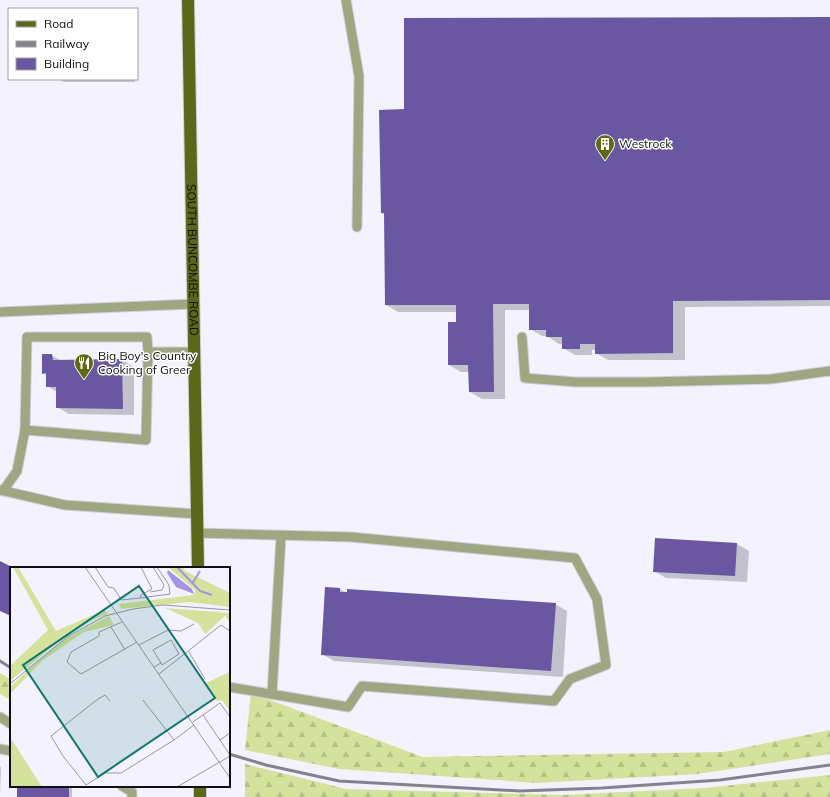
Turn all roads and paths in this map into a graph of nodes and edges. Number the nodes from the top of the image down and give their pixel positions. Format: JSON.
{"nodes":[{"id":1,"x":188,"y":0,"type":"edge"},
{"id":2,"x":346,"y":0,"type":"edge"},
{"id":3,"x":357,"y":227,"type":"dead end"},
{"id":4,"x":193,"y":304,"type":"junction"},
{"id":5,"x":0,"y":312,"type":"edge"},
{"id":6,"x":522,"y":337,"type":"dead end"},
{"id":7,"x":148,"y":352,"type":"junction"},
{"id":8,"x":194,"y":352,"type":"junction"},
{"id":9,"x":830,"y":371,"type":"edge"},
{"id":10,"x":25,"y":430,"type":"junction"},
{"id":11,"x":1,"y":491,"type":"edge"},
{"id":12,"x":197,"y":514,"type":"junction"},
{"id":13,"x":198,"y":532,"type":"junction"},
{"id":14,"x":281,"y":536,"type":"junction"},
{"id":15,"x":198,"y":567,"type":"edge"},
{"id":16,"x":230,"y":687,"type":"edge"},
{"id":17,"x":272,"y":694,"type":"junction"},
{"id":18,"x":0,"y":717,"type":"edge"},
{"id":19,"x":10,"y":723,"type":"edge"},
{"id":20,"x":0,"y":749,"type":"edge"},
{"id":21,"x":10,"y":751,"type":"edge"},
{"id":22,"x":124,"y":787,"type":"edge"},
{"id":23,"x":132,"y":797,"type":"edge"}],
"edges":[{"from":1,"to":4,"type":"main road","name":"SOUTH BUNCOMBE ROAD"},
{"from":2,"to":3,"type":"lane"},
{"from":4,"to":5,"type":"lane"},
{"from":4,"to":8,"type":"main road","name":"SOUTH BUNCOMBE ROAD"},
{"from":6,"to":9,"type":"lane"},
{"from":7,"to":8,"type":"lane"},
{"from":7,"to":10,"type":"lane"},
{"from":7,"to":10,"type":"lane"},
{"from":8,"to":12,"type":"main road","name":"SOUTH BUNCOMBE ROAD"},
{"from":10,"to":11,"type":"lane"},
{"from":11,"to":12,"type":"lane"},
{"from":12,"to":13,"type":"main road","name":"SOUTH BUNCOMBE ROAD"},
{"from":13,"to":14,"type":"lane"},
{"from":13,"to":15,"type":"main road","name":"SOUTH BUNCOMBE ROAD"},
{"from":14,"to":17,"type":"lane"},
{"from":14,"to":17,"type":"lane"},
{"from":16,"to":17,"type":"lane"},
{"from":18,"to":19,"type":"lane"},
{"from":20,"to":21,"type":"lane"},
{"from":22,"to":23,"type":"lane"}]}
